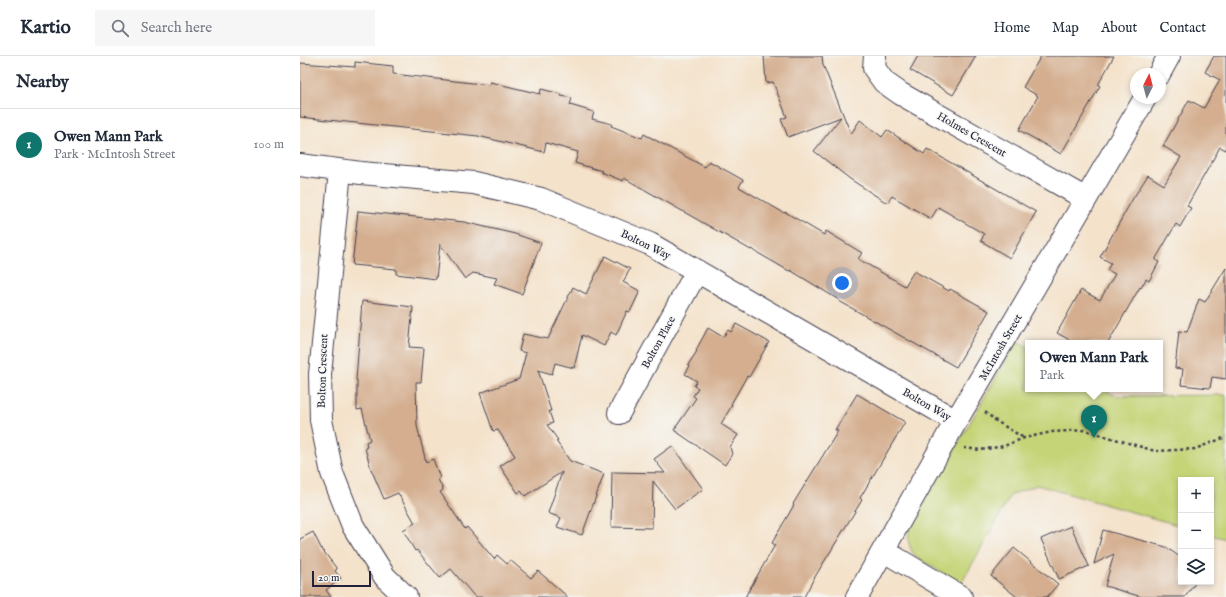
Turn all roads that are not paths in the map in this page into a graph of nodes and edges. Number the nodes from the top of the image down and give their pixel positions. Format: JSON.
{"nodes":[{"id":1,"x":875,"y":56,"type":"edge"},
{"id":2,"x":1169,"y":56,"type":"edge"},
{"id":3,"x":1162,"y":68,"type":"edge"},
{"id":4,"x":1141,"y":104,"type":"edge"},
{"id":5,"x":300,"y":165,"type":"edge"},
{"id":6,"x":340,"y":171,"type":"junction"},
{"id":7,"x":1086,"y":199,"type":"junction"},
{"id":8,"x":697,"y":271,"type":"junction"},
{"id":9,"x":619,"y":413,"type":"dead end"},
{"id":10,"x":951,"y":430,"type":"junction"},
{"id":11,"x":884,"y":551,"type":"junction"},
{"id":12,"x":406,"y":597,"type":"edge"},
{"id":13,"x":857,"y":597,"type":"edge"},
{"id":14,"x":961,"y":597,"type":"edge"}],
"edges":[{"from":1,"to":7,"type":"street","name":"Holmes Crescent"},
{"from":2,"to":3,"type":"street"},
{"from":4,"to":7,"type":"street","name":"McIntosh Street"},
{"from":5,"to":6,"type":"street","name":"Bolton Way"},
{"from":6,"to":8,"type":"street","name":"Bolton Way"},
{"from":6,"to":12,"type":"street","name":"Bolton Crescent"},
{"from":7,"to":10,"type":"street","name":"McIntosh Street"},
{"from":8,"to":9,"type":"street","name":"Bolton Place"},
{"from":8,"to":10,"type":"street","name":"Bolton Way"},
{"from":10,"to":11,"type":"street","name":"McIntosh Street"},
{"from":11,"to":13,"type":"street","name":"McIntosh Street"},
{"from":11,"to":14,"type":"street"}]}
